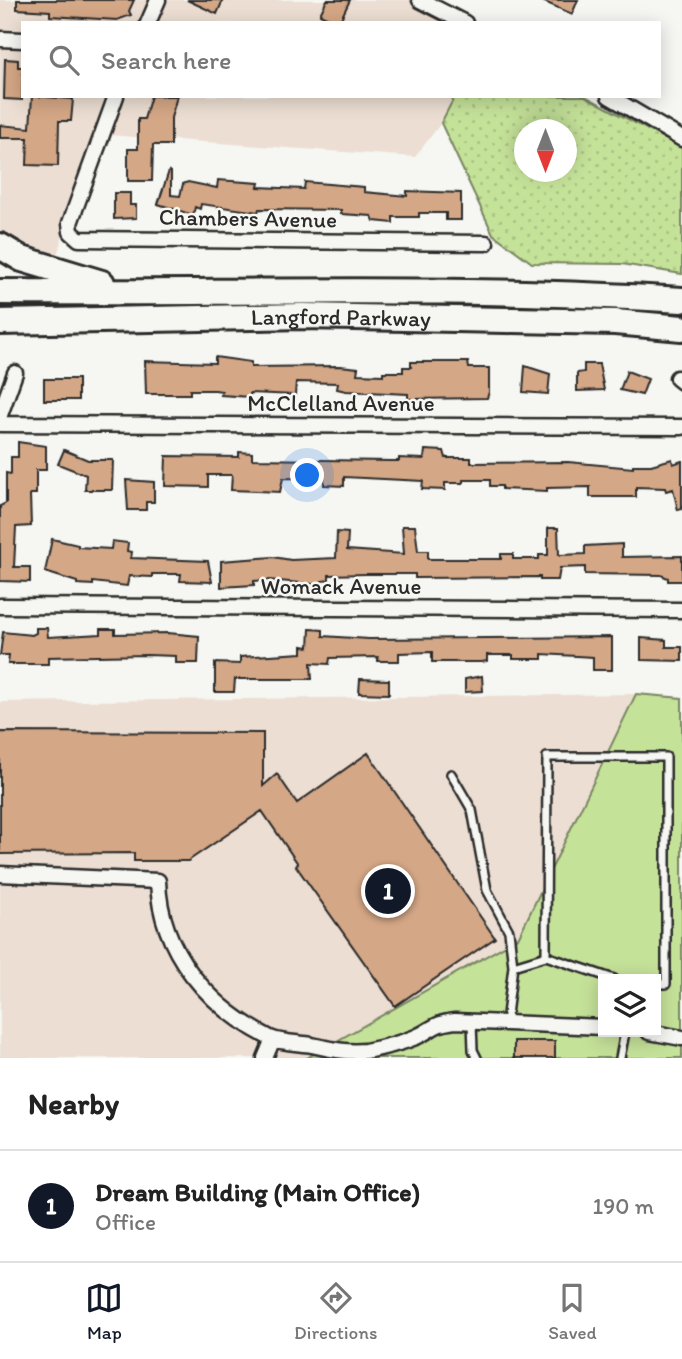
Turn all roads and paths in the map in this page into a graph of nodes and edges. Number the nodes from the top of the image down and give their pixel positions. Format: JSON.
{"nodes":[{"id":1,"x":158,"y":0,"type":"edge"},
{"id":2,"x":420,"y":0,"type":"edge"},
{"id":3,"x":149,"y":21,"type":"edge"},
{"id":4,"x":461,"y":21,"type":"edge"},
{"id":5,"x":0,"y":39,"type":"edge"},
{"id":6,"x":21,"y":40,"type":"edge"},
{"id":7,"x":115,"y":98,"type":"edge"},
{"id":8,"x":612,"y":98,"type":"edge"},
{"id":9,"x":682,"y":139,"type":"edge"},
{"id":10,"x":486,"y":243,"type":"dead end"},
{"id":11,"x":0,"y":246,"type":"edge"},
{"id":12,"x":0,"y":292,"type":"edge"},
{"id":13,"x":147,"y":293,"type":"junction"},
{"id":14,"x":682,"y":300,"type":"edge"},
{"id":15,"x":139,"y":319,"type":"junction"},
{"id":16,"x":0,"y":322,"type":"edge"},
{"id":17,"x":682,"y":328,"type":"edge"},
{"id":18,"x":0,"y":337,"type":"edge"},
{"id":19,"x":15,"y":373,"type":"dead end"},
{"id":20,"x":0,"y":415,"type":"edge"},
{"id":21,"x":0,"y":424,"type":"edge"},
{"id":22,"x":682,"y":427,"type":"edge"},
{"id":23,"x":0,"y":606,"type":"edge"},
{"id":24,"x":682,"y":610,"type":"edge"},
{"id":25,"x":451,"y":774,"type":"dead end"},
{"id":26,"x":0,"y":874,"type":"edge"},
{"id":27,"x":546,"y":956,"type":"junction"},
{"id":28,"x":513,"y":966,"type":"junction"},
{"id":29,"x":599,"y":974,"type":"edge"},
{"id":30,"x":661,"y":984,"type":"edge"},
{"id":31,"x":472,"y":1022,"type":"junction"},
{"id":32,"x":506,"y":1023,"type":"junction"},
{"id":33,"x":598,"y":1027,"type":"edge"},
{"id":34,"x":661,"y":1034,"type":"edge"},
{"id":35,"x":624,"y":1037,"type":"edge"},
{"id":36,"x":682,"y":1038,"type":"edge"},
{"id":37,"x":273,"y":1039,"type":"junction"},
{"id":38,"x":265,"y":1058,"type":"edge"},
{"id":39,"x":477,"y":1058,"type":"edge"},
{"id":40,"x":620,"y":1058,"type":"edge"}],
"edges":[{"from":1,"to":3,"type":"street"},
{"from":2,"to":4,"type":"street"},
{"from":5,"to":6,"type":"street"},
{"from":7,"to":10,"type":"street","name":"Chambers Avenue"},
{"from":8,"to":9,"type":"street"},
{"from":11,"to":13,"type":"highway"},
{"from":12,"to":13,"type":"highway","name":"Langford Parkway"},
{"from":13,"to":14,"type":"highway","name":"Langford Parkway"},
{"from":15,"to":16,"type":"highway","name":"Langford Parkway"},
{"from":15,"to":17,"type":"highway","name":"Langford Parkway"},
{"from":15,"to":18,"type":"highway"},
{"from":19,"to":20,"type":"street"},
{"from":21,"to":22,"type":"street","name":"McClelland Avenue"},
{"from":23,"to":24,"type":"street","name":"Womack Avenue"},
{"from":25,"to":28,"type":"lane"},
{"from":26,"to":37,"type":"street"},
{"from":27,"to":28,"type":"lane"},
{"from":27,"to":29,"type":"lane"},
{"from":27,"to":30,"type":"lane"},
{"from":28,"to":32,"type":"lane"},
{"from":31,"to":32,"type":"street"},
{"from":31,"to":37,"type":"street"},
{"from":31,"to":39,"type":"lane"},
{"from":32,"to":33,"type":"street"},
{"from":34,"to":36,"type":"street"},
{"from":35,"to":40,"type":"lane"},
{"from":37,"to":38,"type":"street"}]}
